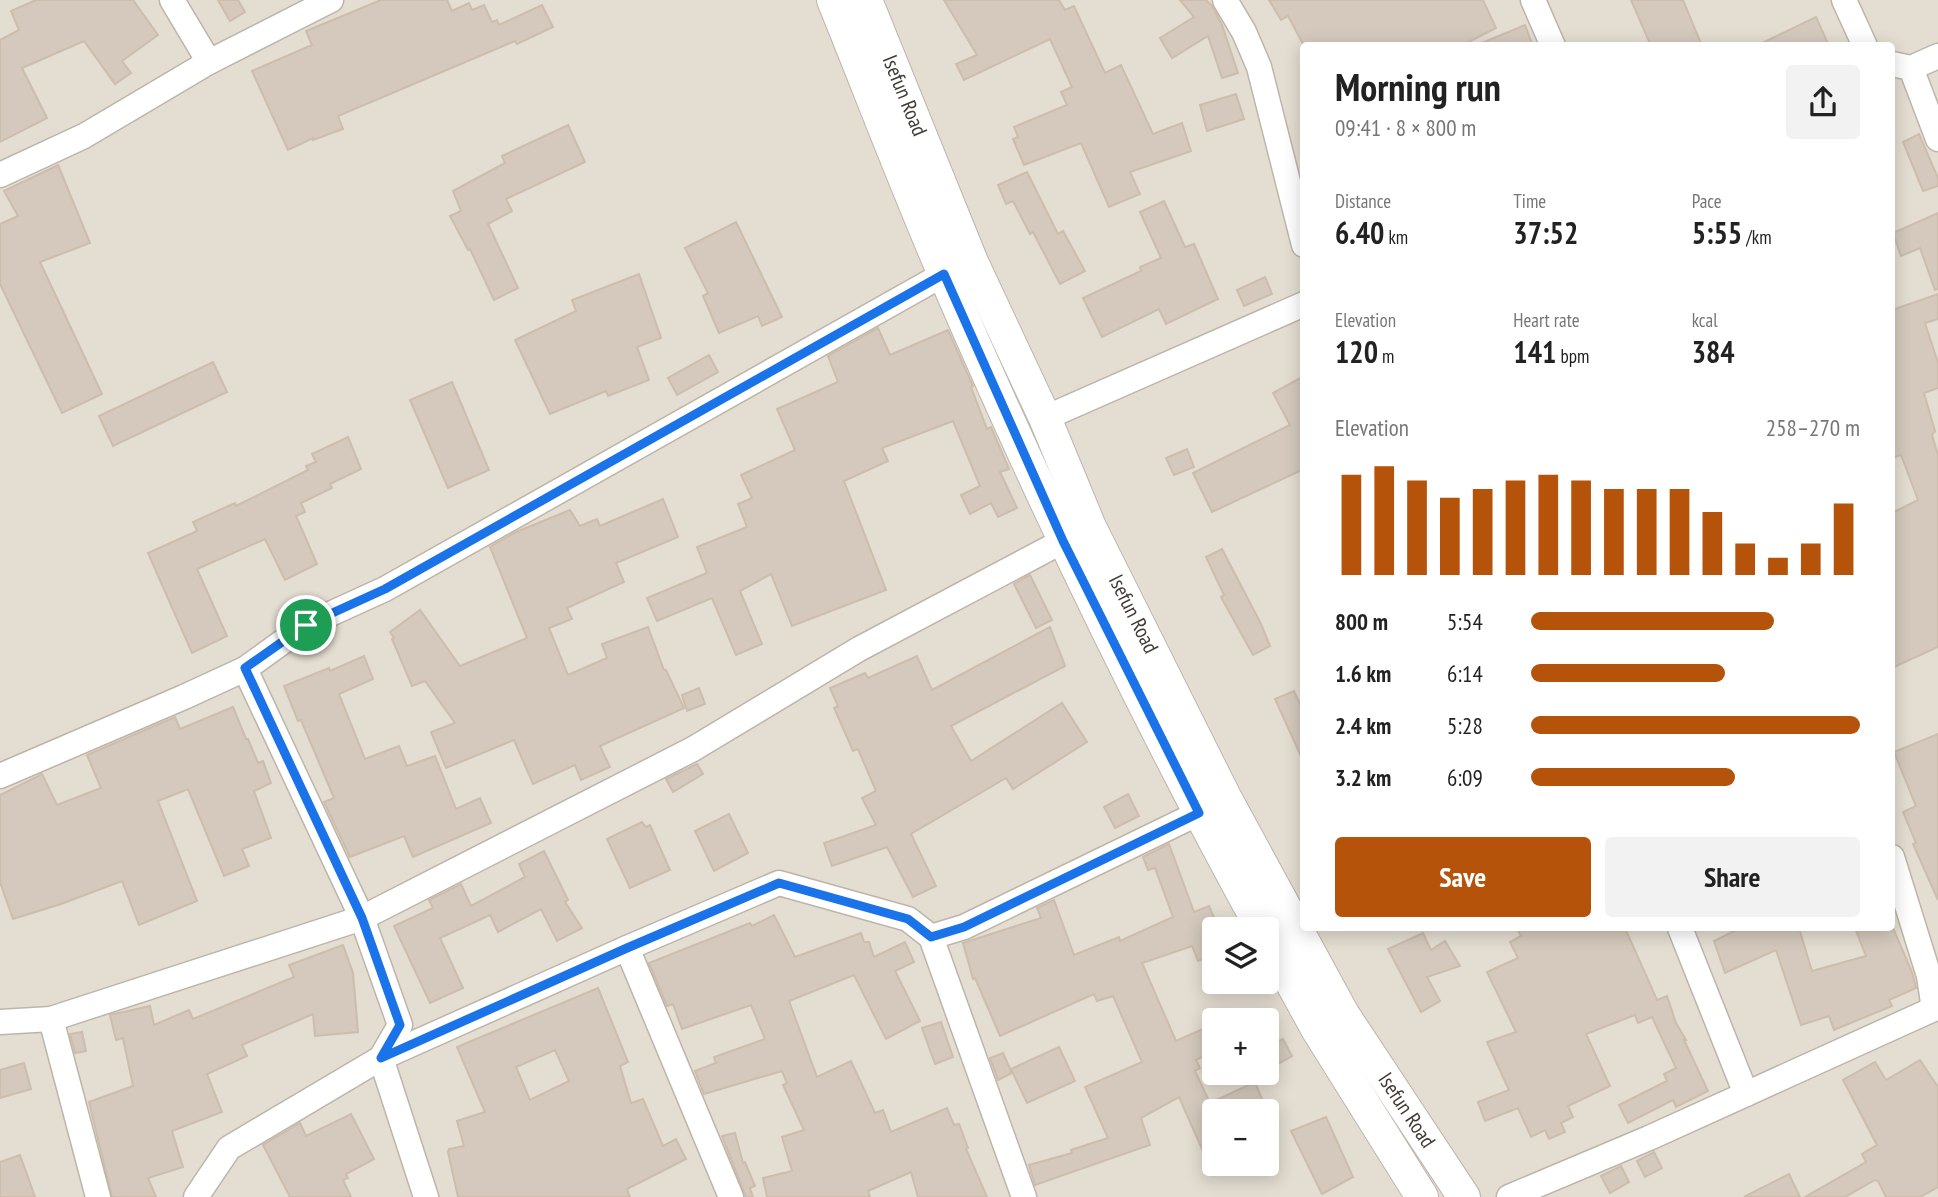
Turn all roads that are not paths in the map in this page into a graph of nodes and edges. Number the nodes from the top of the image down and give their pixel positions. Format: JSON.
{"nodes":[{"id":1,"x":172,"y":0,"type":"edge"},
{"id":2,"x":331,"y":0,"type":"edge"},
{"id":3,"x":833,"y":0,"type":"edge"},
{"id":4,"x":866,"y":0,"type":"edge"},
{"id":5,"x":1225,"y":0,"type":"edge"},
{"id":6,"x":1533,"y":0,"type":"edge"},
{"id":7,"x":1844,"y":0,"type":"edge"},
{"id":8,"x":1551,"y":42,"type":"edge"},
{"id":9,"x":1863,"y":42,"type":"edge"},
{"id":10,"x":1938,"y":56,"type":"edge"},
{"id":11,"x":209,"y":62,"type":"junction"},
{"id":12,"x":1901,"y":66,"type":"edge"},
{"id":13,"x":1938,"y":139,"type":"edge"},
{"id":14,"x":0,"y":175,"type":"edge"},
{"id":15,"x":1300,"y":228,"type":"edge"},
{"id":16,"x":944,"y":274,"type":"junction"},
{"id":17,"x":1300,"y":306,"type":"edge"},
{"id":18,"x":1045,"y":418,"type":"junction"},
{"id":19,"x":1063,"y":541,"type":"junction"},
{"id":20,"x":245,"y":668,"type":"junction"},
{"id":21,"x":0,"y":776,"type":"edge"},
{"id":22,"x":1199,"y":813,"type":"junction"},
{"id":23,"x":1895,"y":867,"type":"edge"},
{"id":24,"x":1255,"y":917,"type":"edge"},
{"id":25,"x":362,"y":918,"type":"junction"},
{"id":26,"x":1681,"y":931,"type":"edge"},
{"id":27,"x":931,"y":937,"type":"junction"},
{"id":28,"x":627,"y":948,"type":"junction"},
{"id":29,"x":1279,"y":960,"type":"edge"},
{"id":30,"x":1936,"y":1008,"type":"edge"},
{"id":31,"x":51,"y":1019,"type":"junction"},
{"id":32,"x":0,"y":1022,"type":"edge"},
{"id":33,"x":381,"y":1058,"type":"junction"},
{"id":34,"x":1746,"y":1094,"type":"junction"},
{"id":35,"x":98,"y":1197,"type":"edge"},
{"id":36,"x":196,"y":1197,"type":"edge"},
{"id":37,"x":426,"y":1197,"type":"edge"},
{"id":38,"x":731,"y":1197,"type":"edge"},
{"id":39,"x":1024,"y":1197,"type":"edge"},
{"id":40,"x":1422,"y":1197,"type":"edge"},
{"id":41,"x":1464,"y":1197,"type":"edge"},
{"id":42,"x":1509,"y":1197,"type":"edge"}],
"edges":[{"from":1,"to":11,"type":"street"},
{"from":2,"to":11,"type":"street"},
{"from":3,"to":16,"type":"street","name":"Isefun Road"},
{"from":4,"to":18,"type":"street","name":"Isefun Road"},
{"from":5,"to":15,"type":"street"},
{"from":6,"to":8,"type":"street"},
{"from":7,"to":9,"type":"street"},
{"from":10,"to":12,"type":"street"},
{"from":11,"to":14,"type":"street"},
{"from":12,"to":13,"type":"street"},
{"from":16,"to":19,"type":"street","name":"Isefun Road"},
{"from":16,"to":20,"type":"street"},
{"from":17,"to":18,"type":"street"},
{"from":18,"to":41,"type":"street","name":"Isefun Road"},
{"from":19,"to":22,"type":"street","name":"Isefun Road"},
{"from":19,"to":25,"type":"street"},
{"from":20,"to":21,"type":"street"},
{"from":20,"to":25,"type":"street"},
{"from":22,"to":24,"type":"street","name":"Isefun Road"},
{"from":22,"to":27,"type":"street"},
{"from":23,"to":30,"type":"street"},
{"from":25,"to":31,"type":"street"},
{"from":25,"to":33,"type":"street"},
{"from":26,"to":34,"type":"street"},
{"from":27,"to":28,"type":"street"},
{"from":27,"to":39,"type":"street"},
{"from":28,"to":33,"type":"street"},
{"from":28,"to":38,"type":"street"},
{"from":29,"to":40,"type":"street","name":"Isefun Road"},
{"from":30,"to":34,"type":"street"},
{"from":31,"to":32,"type":"street"},
{"from":31,"to":35,"type":"street"},
{"from":33,"to":36,"type":"street"},
{"from":33,"to":37,"type":"street"},
{"from":34,"to":42,"type":"street"}]}
